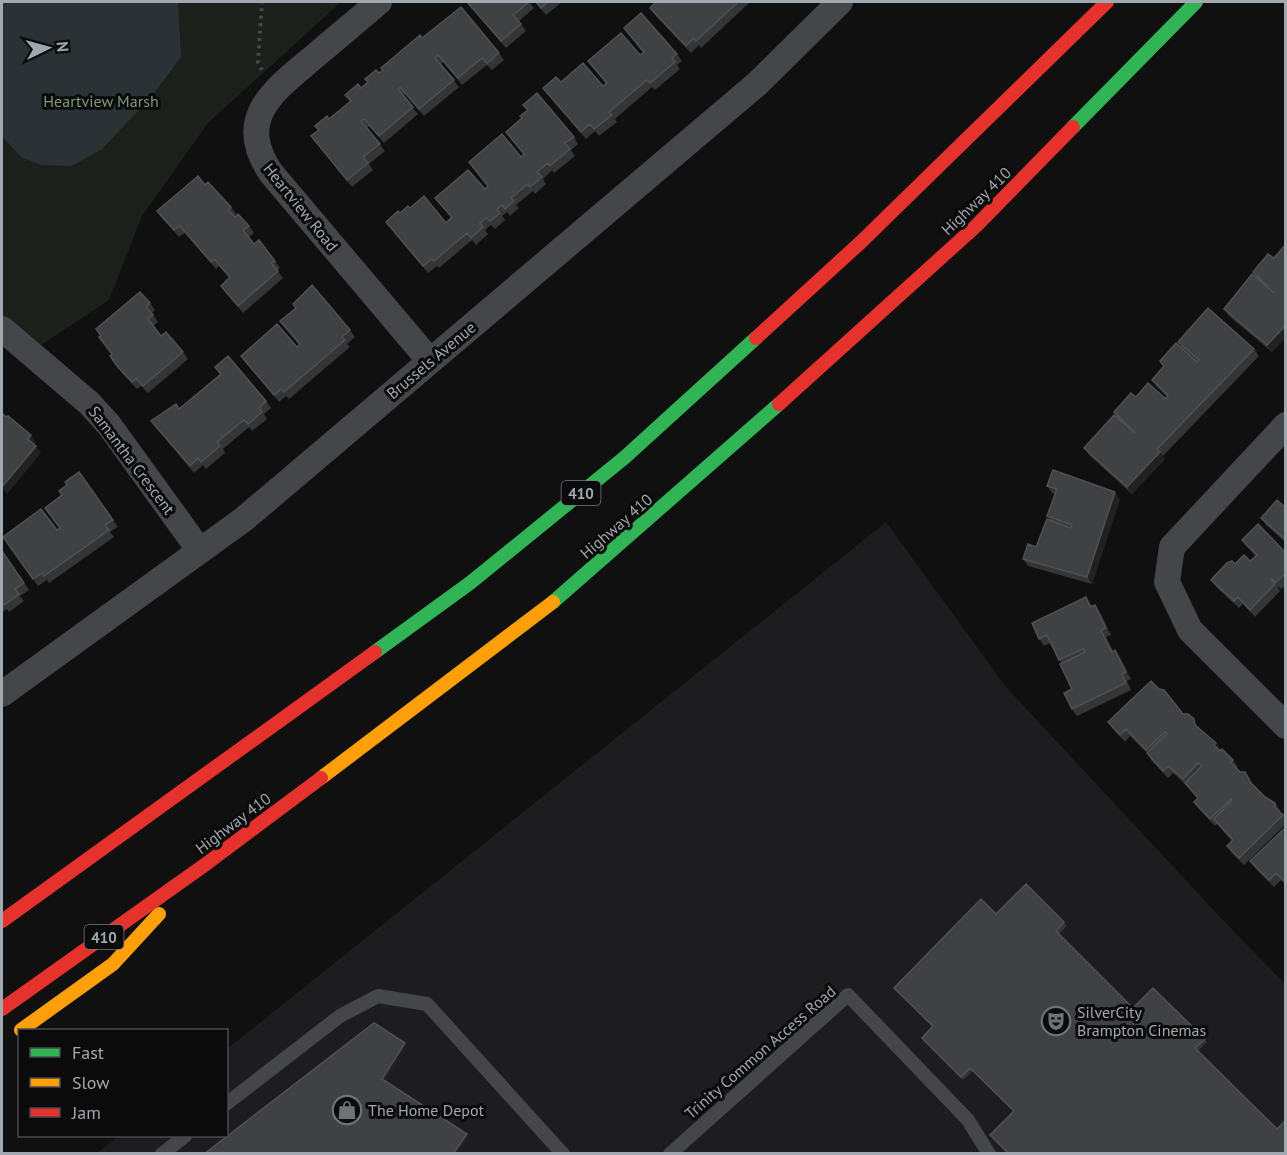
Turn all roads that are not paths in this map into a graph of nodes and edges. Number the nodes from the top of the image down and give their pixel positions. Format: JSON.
{"nodes":[{"id":1,"x":379,"y":2,"type":"edge"},
{"id":2,"x":840,"y":2,"type":"edge"},
{"id":3,"x":1107,"y":2,"type":"edge"},
{"id":4,"x":1196,"y":2,"type":"edge"},
{"id":5,"x":2,"y":329,"type":"edge"},
{"id":6,"x":430,"y":361,"type":"junction"},
{"id":7,"x":1286,"y":425,"type":"edge"},
{"id":8,"x":200,"y":551,"type":"junction"},
{"id":9,"x":2,"y":694,"type":"edge"},
{"id":10,"x":1286,"y":726,"type":"edge"},
{"id":11,"x":206,"y":864,"type":"junction"},
{"id":12,"x":2,"y":921,"type":"edge"},
{"id":13,"x":2,"y":1009,"type":"edge"},
{"id":14,"x":23,"y":1029,"type":"edge"},
{"id":15,"x":228,"y":1102,"type":"edge"},
{"id":16,"x":184,"y":1137,"type":"edge"},
{"id":17,"x":162,"y":1154,"type":"edge"},
{"id":18,"x":563,"y":1154,"type":"edge"},
{"id":19,"x":670,"y":1154,"type":"edge"},
{"id":20,"x":989,"y":1154,"type":"edge"}],
"edges":[{"from":1,"to":6,"type":"street","name":"Heartview Road"},
{"from":2,"to":6,"type":"street","name":"Brussels Avenue"},
{"from":3,"to":12,"type":"highway","number":"410"},
{"from":4,"to":11,"type":"highway","name":"Highway 410","number":"410"},
{"from":5,"to":8,"type":"street","name":"Samantha Crescent"},
{"from":6,"to":8,"type":"street","name":"Brussels Avenue"},
{"from":7,"to":10,"type":"street"},
{"from":8,"to":9,"type":"street","name":"Brussels Avenue"},
{"from":11,"to":13,"type":"highway","name":"Highway 410","number":"410"},
{"from":11,"to":14,"type":"highway"},
{"from":15,"to":18,"type":"lane"},
{"from":16,"to":17,"type":"lane"},
{"from":19,"to":20,"type":"lane","name":"Trinity Common Access Road"}]}
